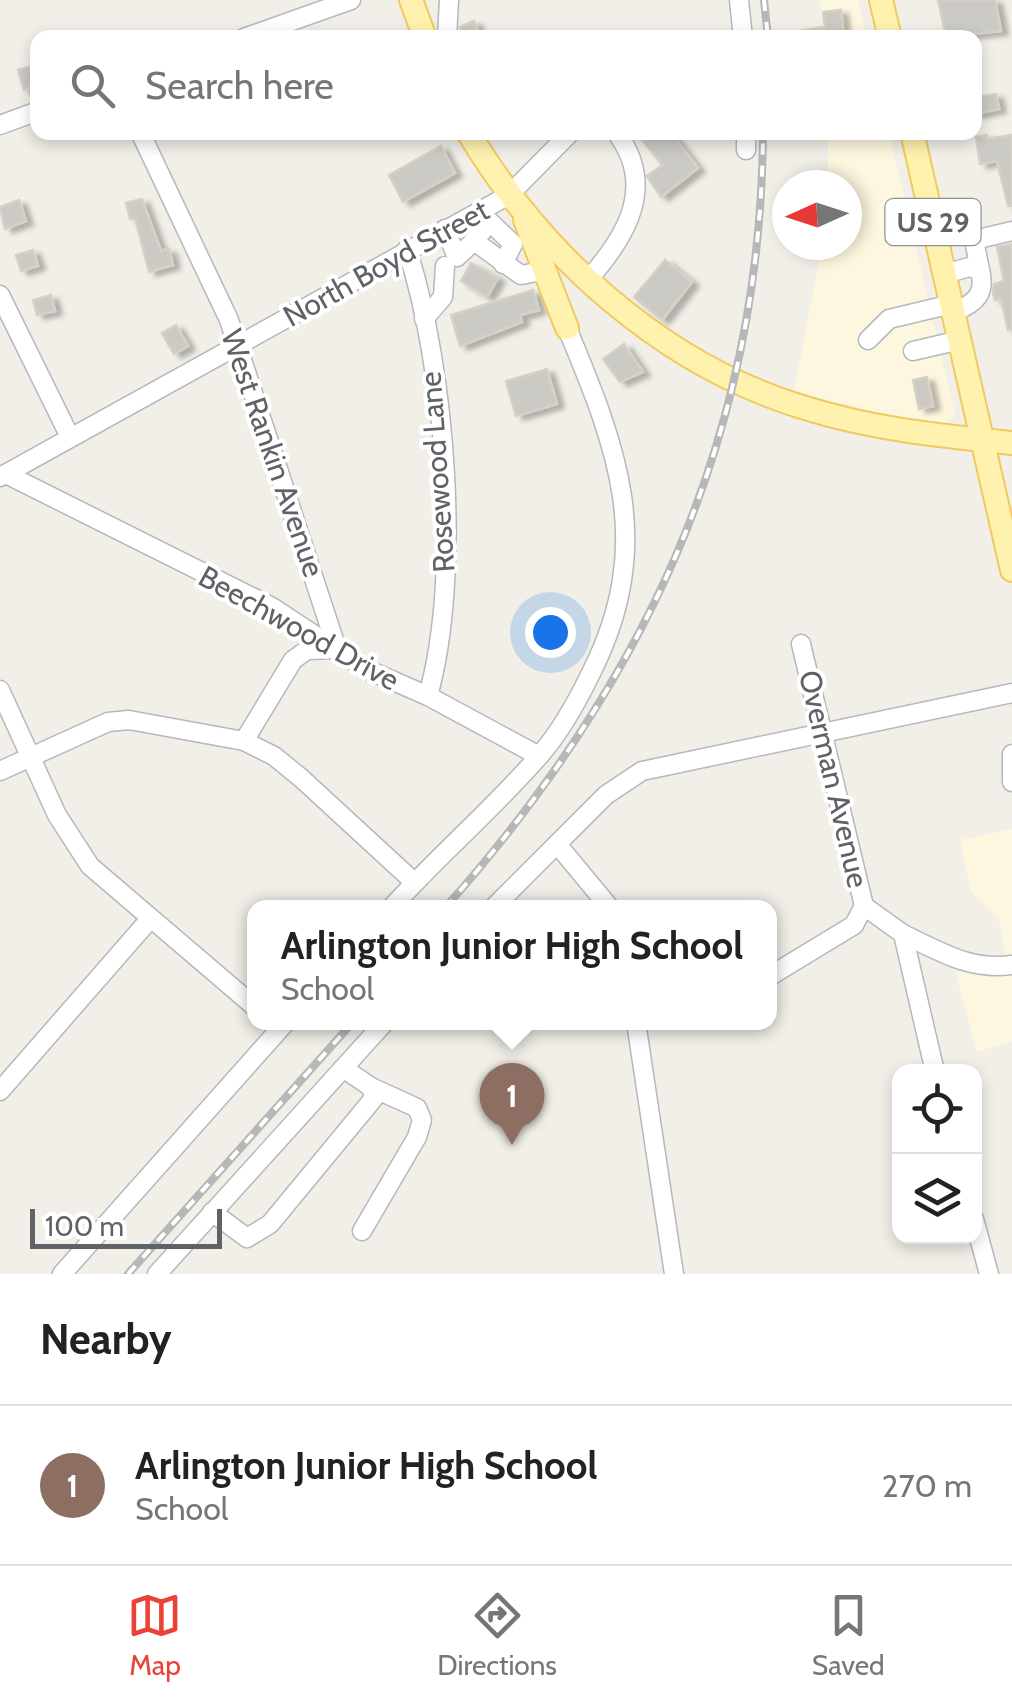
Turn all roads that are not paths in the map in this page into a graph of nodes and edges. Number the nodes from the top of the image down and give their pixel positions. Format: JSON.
{"nodes":[{"id":1,"x":351,"y":0,"type":"edge"},
{"id":2,"x":410,"y":0,"type":"edge"},
{"id":3,"x":449,"y":0,"type":"edge"},
{"id":4,"x":739,"y":0,"type":"edge"},
{"id":5,"x":881,"y":0,"type":"edge"},
{"id":6,"x":267,"y":30,"type":"edge"},
{"id":7,"x":422,"y":30,"type":"edge"},
{"id":8,"x":447,"y":30,"type":"edge"},
{"id":9,"x":742,"y":30,"type":"edge"},
{"id":10,"x":888,"y":30,"type":"edge"},
{"id":11,"x":30,"y":114,"type":"edge"},
{"id":12,"x":0,"y":125,"type":"edge"},
{"id":13,"x":144,"y":140,"type":"edge"},
{"id":14,"x":473,"y":140,"type":"edge"},
{"id":15,"x":564,"y":140,"type":"edge"},
{"id":16,"x":622,"y":140,"type":"edge"},
{"id":17,"x":914,"y":140,"type":"edge"},
{"id":18,"x":514,"y":201,"type":"junction"},
{"id":19,"x":485,"y":216,"type":"junction"},
{"id":20,"x":445,"y":229,"type":"junction"},
{"id":21,"x":1012,"y":231,"type":"edge"},
{"id":22,"x":521,"y":237,"type":"junction"},
{"id":23,"x":474,"y":241,"type":"junction"},
{"id":24,"x":407,"y":249,"type":"junction"},
{"id":25,"x":451,"y":261,"type":"junction"},
{"id":26,"x":503,"y":264,"type":"junction"},
{"id":27,"x":980,"y":270,"type":"junction"},
{"id":28,"x":542,"y":271,"type":"junction"},
{"id":29,"x":415,"y":274,"type":"junction"},
{"id":30,"x":945,"y":274,"type":"junction"},
{"id":31,"x":585,"y":278,"type":"junction"},
{"id":32,"x":0,"y":296,"type":"edge"},
{"id":33,"x":556,"y":304,"type":"junction"},
{"id":34,"x":953,"y":308,"type":"junction"},
{"id":35,"x":424,"y":319,"type":"junction"},
{"id":36,"x":567,"y":328,"type":"junction"},
{"id":37,"x":868,"y":340,"type":"dead end"},
{"id":38,"x":960,"y":340,"type":"junction"},
{"id":39,"x":237,"y":346,"type":"junction"},
{"id":40,"x":912,"y":351,"type":"dead end"},
{"id":41,"x":69,"y":435,"type":"junction"},
{"id":42,"x":982,"y":440,"type":"junction"},
{"id":43,"x":1012,"y":443,"type":"edge"},
{"id":44,"x":3,"y":476,"type":"edge"},
{"id":45,"x":1008,"y":529,"type":"edge"},
{"id":46,"x":1012,"y":570,"type":"edge"},
{"id":47,"x":801,"y":644,"type":"dead end"},
{"id":48,"x":337,"y":649,"type":"junction"},
{"id":49,"x":0,"y":690,"type":"edge"},
{"id":50,"x":1012,"y":693,"type":"edge"},
{"id":51,"x":428,"y":696,"type":"junction"},
{"id":52,"x":824,"y":732,"type":"junction"},
{"id":53,"x":244,"y":742,"type":"junction"},
{"id":54,"x":1012,"y":754,"type":"edge"},
{"id":55,"x":31,"y":756,"type":"junction"},
{"id":56,"x":539,"y":756,"type":"junction"},
{"id":57,"x":0,"y":771,"type":"edge"},
{"id":58,"x":1012,"y":782,"type":"edge"},
{"id":59,"x":557,"y":844,"type":"junction"},
{"id":60,"x":414,"y":882,"type":"junction"},
{"id":61,"x":398,"y":900,"type":"edge"},
{"id":62,"x":501,"y":900,"type":"edge"},
{"id":63,"x":603,"y":900,"type":"edge"},
{"id":64,"x":864,"y":906,"type":"junction"},
{"id":65,"x":150,"y":919,"type":"junction"},
{"id":66,"x":902,"y":934,"type":"junction"},
{"id":67,"x":1012,"y":966,"type":"edge"},
{"id":68,"x":777,"y":972,"type":"edge"},
{"id":69,"x":247,"y":1001,"type":"edge"},
{"id":70,"x":276,"y":1030,"type":"edge"},
{"id":71,"x":378,"y":1030,"type":"edge"},
{"id":72,"x":637,"y":1030,"type":"edge"},
{"id":73,"x":933,"y":1064,"type":"edge"},
{"id":74,"x":343,"y":1068,"type":"junction"},
{"id":75,"x":371,"y":1087,"type":"junction"},
{"id":76,"x":0,"y":1090,"type":"edge"},
{"id":77,"x":212,"y":1212,"type":"junction"},
{"id":78,"x":362,"y":1232,"type":"dead end"},
{"id":79,"x":981,"y":1244,"type":"edge"},
{"id":80,"x":62,"y":1274,"type":"edge"},
{"id":81,"x":157,"y":1274,"type":"edge"},
{"id":82,"x":674,"y":1274,"type":"edge"},
{"id":83,"x":990,"y":1274,"type":"edge"}],
"edges":[{"from":1,"to":6,"type":"street"},
{"from":2,"to":7,"type":"main road"},
{"from":3,"to":8,"type":"street"},
{"from":4,"to":9,"type":"street"},
{"from":5,"to":10,"type":"main road"},
{"from":11,"to":12,"type":"street"},
{"from":13,"to":39,"type":"street","name":"West Rankin Avenue"},
{"from":14,"to":18,"type":"main road"},
{"from":15,"to":18,"type":"street","name":"North Boyd Street"},
{"from":16,"to":31,"type":"street"},
{"from":17,"to":30,"type":"main road","number":"US 29"},
{"from":18,"to":19,"type":"street","name":"North Boyd Street"},
{"from":18,"to":22,"type":"main road"},
{"from":18,"to":31,"type":"main road"},
{"from":19,"to":20,"type":"street","name":"North Boyd Street"},
{"from":19,"to":22,"type":"street"},
{"from":19,"to":23,"type":"street"},
{"from":20,"to":24,"type":"street","name":"North Boyd Street"},
{"from":20,"to":25,"type":"street"},
{"from":21,"to":27,"type":"street"},
{"from":22,"to":26,"type":"street"},
{"from":22,"to":28,"type":"main road"},
{"from":23,"to":25,"type":"street"},
{"from":23,"to":26,"type":"street"},
{"from":24,"to":29,"type":"street","name":"Rosewood Lane"},
{"from":24,"to":39,"type":"street","name":"North Boyd Street"},
{"from":25,"to":29,"type":"street"},
{"from":25,"to":35,"type":"street"},
{"from":26,"to":28,"type":"street"},
{"from":27,"to":30,"type":"street"},
{"from":27,"to":34,"type":"street"},
{"from":28,"to":33,"type":"main road"},
{"from":29,"to":35,"type":"street","name":"Rosewood Lane"},
{"from":30,"to":34,"type":"main road","number":"US 29"},
{"from":31,"to":33,"type":"main road"},
{"from":31,"to":36,"type":"main road"},
{"from":31,"to":42,"type":"main road"},
{"from":32,"to":41,"type":"street"},
{"from":33,"to":36,"type":"main road"},
{"from":34,"to":37,"type":"street"},
{"from":34,"to":38,"type":"main road","number":"US 29"},
{"from":35,"to":51,"type":"street","name":"Rosewood Lane"},
{"from":36,"to":56,"type":"street"},
{"from":38,"to":40,"type":"street"},
{"from":38,"to":42,"type":"main road","number":"US 29"},
{"from":39,"to":41,"type":"street","name":"North Boyd Street"},
{"from":39,"to":48,"type":"street","name":"West Rankin Avenue"},
{"from":41,"to":44,"type":"street","name":"North Boyd Street"},
{"from":42,"to":43,"type":"main road"},
{"from":42,"to":45,"type":"main road","number":"US 29"},
{"from":44,"to":48,"type":"street","name":"Beechwood Drive"},
{"from":45,"to":46,"type":"main road","number":"US 29"},
{"from":47,"to":52,"type":"street","name":"Overman Avenue"},
{"from":48,"to":51,"type":"street","name":"Beechwood Drive"},
{"from":48,"to":53,"type":"street"},
{"from":49,"to":55,"type":"street"},
{"from":50,"to":52,"type":"street"},
{"from":51,"to":56,"type":"street","name":"Beechwood Drive"},
{"from":52,"to":59,"type":"street"},
{"from":52,"to":64,"type":"street","name":"Overman Avenue"},
{"from":53,"to":55,"type":"street"},
{"from":53,"to":60,"type":"street"},
{"from":54,"to":58,"type":"street"},
{"from":55,"to":57,"type":"street"},
{"from":55,"to":65,"type":"street"},
{"from":56,"to":60,"type":"street"},
{"from":59,"to":62,"type":"street"},
{"from":59,"to":63,"type":"street"},
{"from":60,"to":61,"type":"street"},
{"from":64,"to":66,"type":"street","name":"Overman Avenue"},
{"from":64,"to":68,"type":"street"},
{"from":65,"to":69,"type":"street"},
{"from":65,"to":76,"type":"street"},
{"from":66,"to":67,"type":"street","name":"Overman Avenue"},
{"from":66,"to":73,"type":"street"},
{"from":70,"to":80,"type":"street"},
{"from":71,"to":74,"type":"street"},
{"from":72,"to":82,"type":"street"},
{"from":74,"to":75,"type":"street"},
{"from":74,"to":77,"type":"street"},
{"from":75,"to":77,"type":"street"},
{"from":75,"to":78,"type":"street"},
{"from":77,"to":81,"type":"street"},
{"from":79,"to":83,"type":"street"}]}
